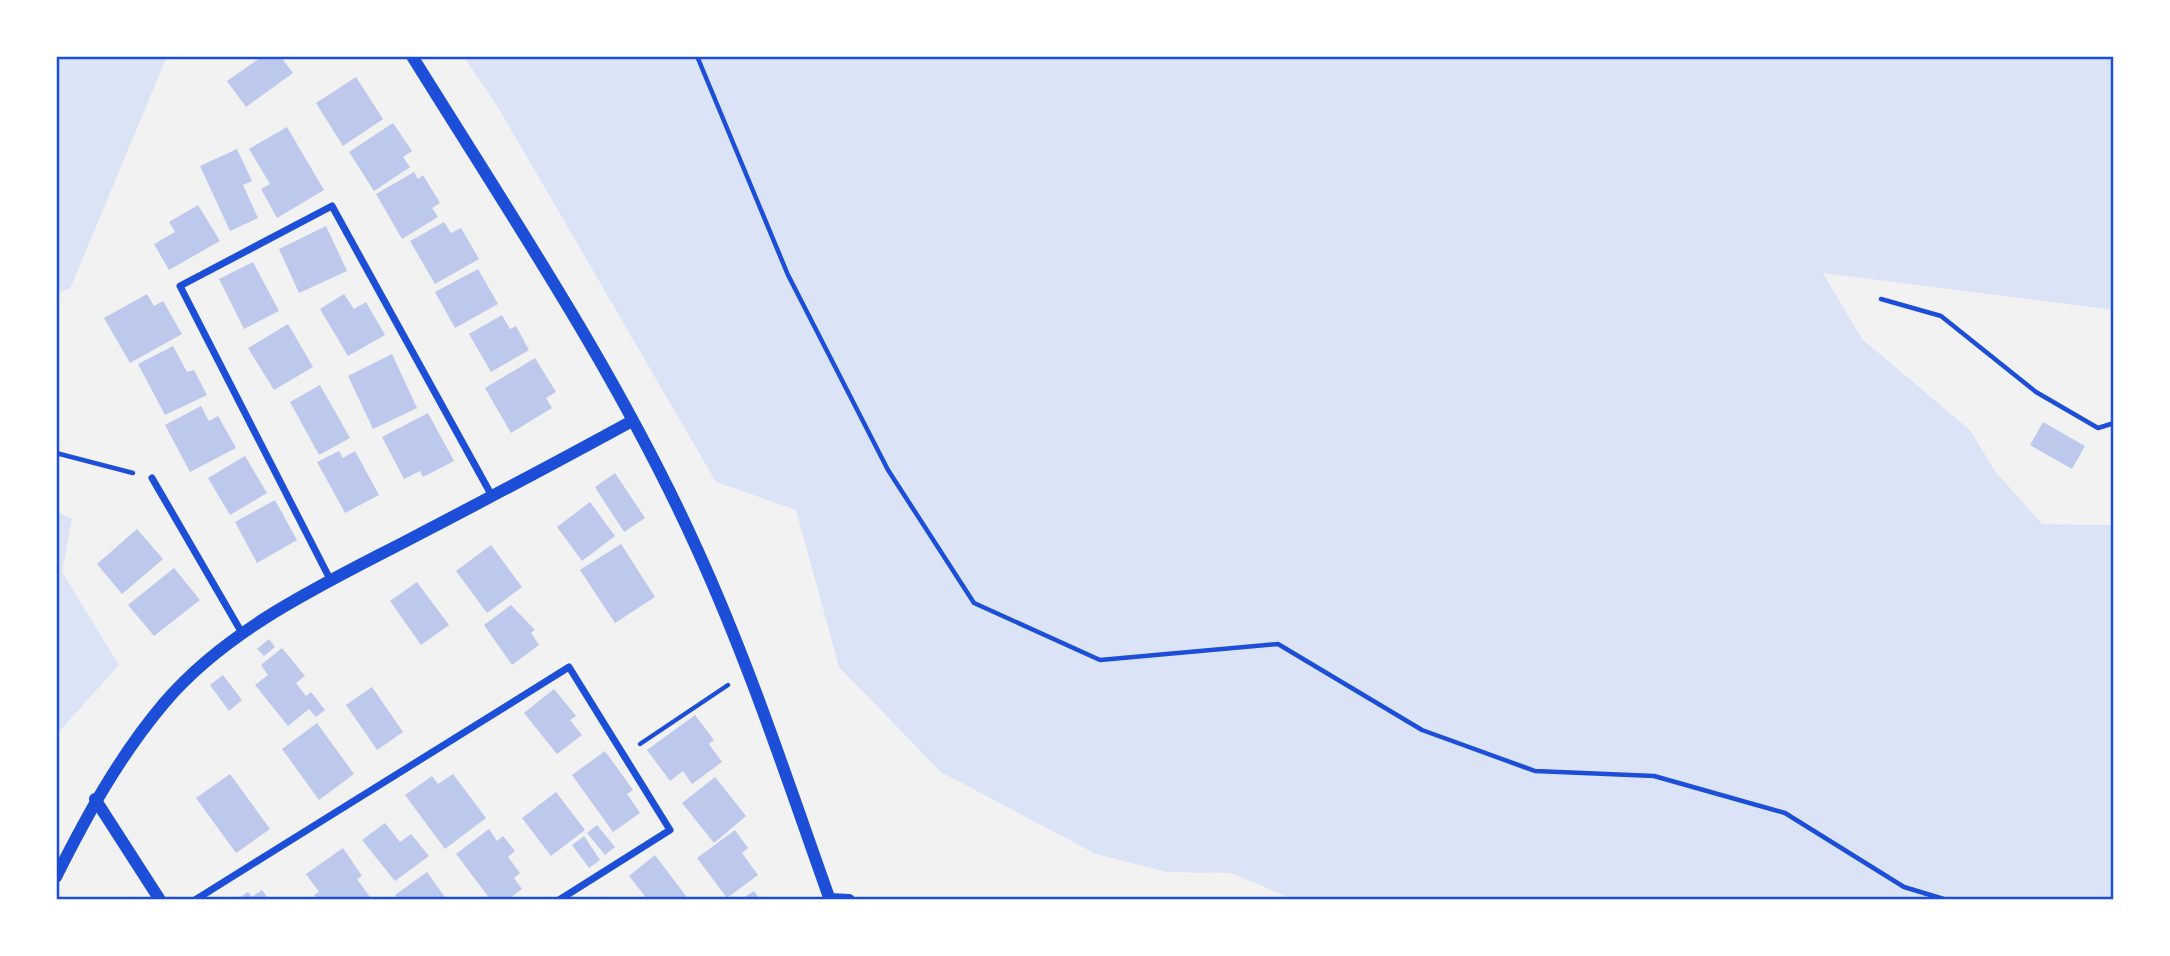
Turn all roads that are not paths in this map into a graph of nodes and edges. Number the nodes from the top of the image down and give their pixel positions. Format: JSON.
{"nodes":[{"id":1,"x":412,"y":56,"type":"edge"},
{"id":2,"x":632,"y":421,"type":"junction"},
{"id":3,"x":152,"y":478,"type":"road end"},
{"id":4,"x":492,"y":496,"type":"junction"},
{"id":5,"x":331,"y":581,"type":"junction"},
{"id":6,"x":242,"y":633,"type":"junction"},
{"id":7,"x":95,"y":799,"type":"junction"},
{"id":8,"x":56,"y":877,"type":"edge"},
{"id":9,"x":160,"y":900,"type":"edge"},
{"id":10,"x":195,"y":900,"type":"edge"},
{"id":11,"x":559,"y":900,"type":"edge"},
{"id":12,"x":830,"y":900,"type":"edge"},
{"id":13,"x":849,"y":900,"type":"edge"}],
"edges":[{"from":1,"to":2,"type":"street"},
{"from":2,"to":4,"type":"street"},
{"from":2,"to":12,"type":"street"},
{"from":3,"to":6,"type":"street"},
{"from":4,"to":5,"type":"street"},
{"from":4,"to":5,"type":"street"},
{"from":5,"to":6,"type":"street"},
{"from":6,"to":7,"type":"street"},
{"from":7,"to":8,"type":"street"},
{"from":7,"to":9,"type":"street"},
{"from":10,"to":11,"type":"street"},
{"from":12,"to":13,"type":"street"}]}
